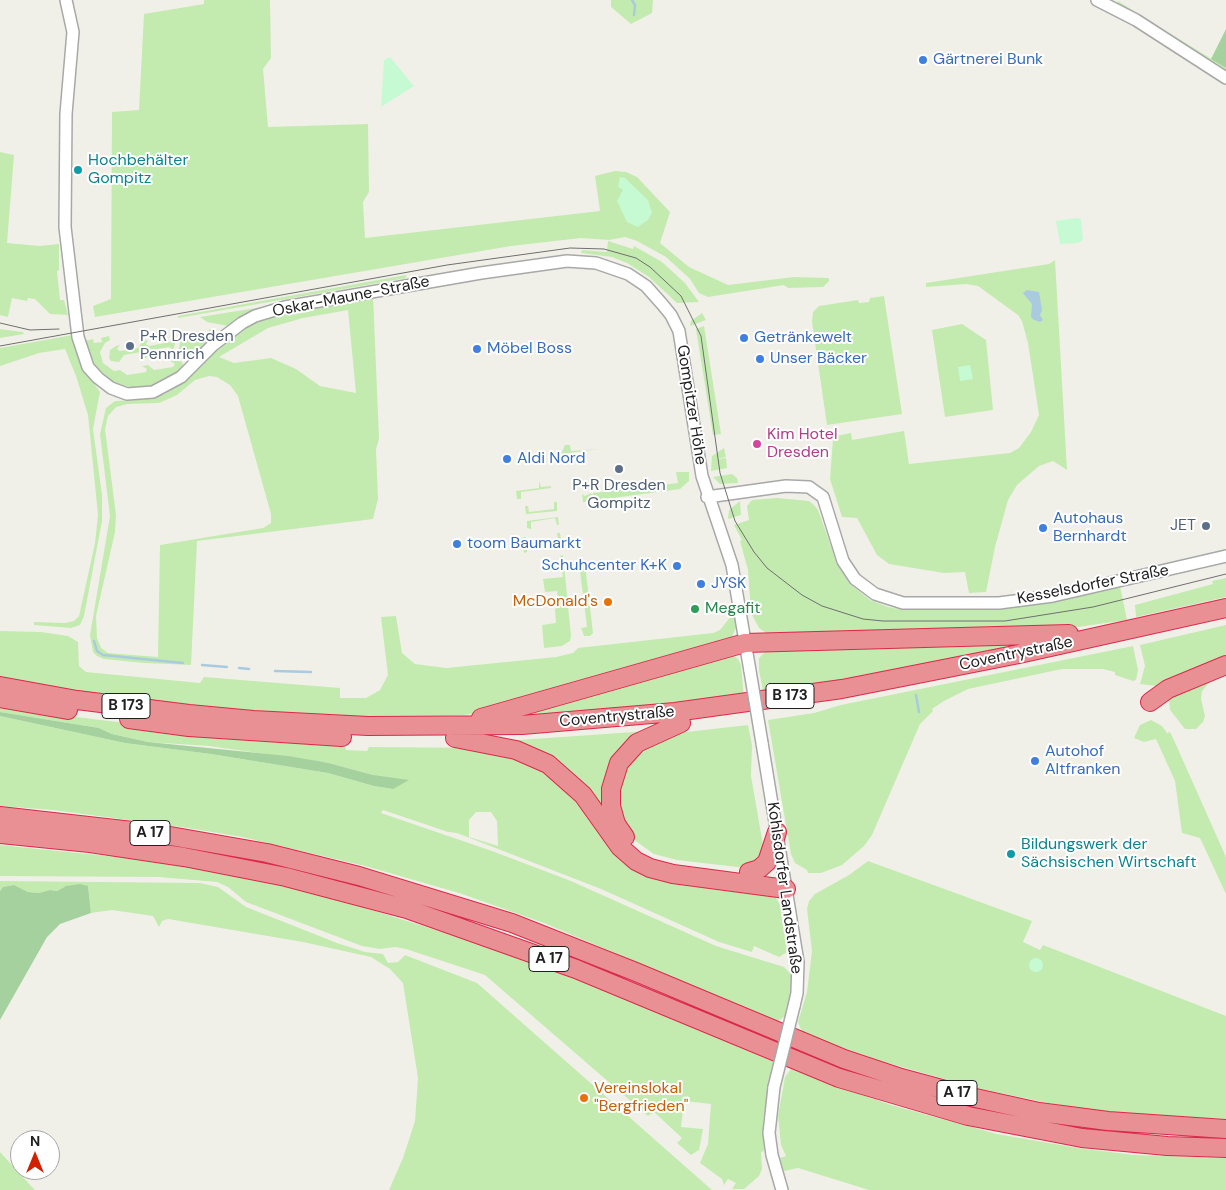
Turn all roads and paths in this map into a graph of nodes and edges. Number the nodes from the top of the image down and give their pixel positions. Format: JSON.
{"nodes":[{"id":1,"x":66,"y":0,"type":"edge"},
{"id":2,"x":1097,"y":0,"type":"edge"},
{"id":3,"x":1226,"y":78,"type":"edge"},
{"id":4,"x":671,"y":315,"type":"joint"},
{"id":5,"x":707,"y":497,"type":"junction"},
{"id":6,"x":1226,"y":556,"type":"edge"},
{"id":7,"x":1226,"y":608,"type":"edge"},
{"id":8,"x":1226,"y":619,"type":"edge"},
{"id":9,"x":1128,"y":629,"type":"junction"},
{"id":10,"x":745,"y":643,"type":"junction"},
{"id":11,"x":1226,"y":665,"type":"edge"},
{"id":12,"x":0,"y":686,"type":"edge"},
{"id":13,"x":0,"y":698,"type":"edge"},
{"id":14,"x":1150,"y":702,"type":"dead end"},
{"id":15,"x":681,"y":723,"type":"junction"},
{"id":16,"x":451,"y":732,"type":"junction"},
{"id":17,"x":0,"y":816,"type":"edge"},
{"id":18,"x":777,"y":832,"type":"junction"},
{"id":19,"x":0,"y":834,"type":"edge"},
{"id":20,"x":749,"y":872,"type":"junction"},
{"id":21,"x":785,"y":882,"type":"junction"},
{"id":22,"x":1226,"y":1129,"type":"edge"},
{"id":23,"x":1226,"y":1148,"type":"edge"},
{"id":24,"x":782,"y":1190,"type":"edge"}],
"edges":[{"from":1,"to":4,"type":"street","name":"Oskar-Maune-Straße"},
{"from":2,"to":3,"type":"street"},
{"from":4,"to":5,"type":"street","name":"Gompitzer Höhe"},
{"from":5,"to":6,"type":"street","name":"Kesselsdorfer Straße"},
{"from":5,"to":10,"type":"street","name":"Gompitzer Höhe"},
{"from":7,"to":9,"type":"highway","name":"Coventrystraße","number":"B 173"},
{"from":8,"to":15,"type":"highway","number":"B 173"},
{"from":9,"to":10,"type":"highway"},
{"from":9,"to":16,"type":"highway","name":"Coventrystraße","number":"B 173"},
{"from":10,"to":16,"type":"highway"},
{"from":10,"to":18,"type":"street","name":"Kohlsdorfer Landstraße","bridge":true},
{"from":11,"to":14,"type":"highway"},
{"from":12,"to":16,"type":"highway","name":"Coventrystraße","number":"B 173"},
{"from":13,"to":16,"type":"highway","number":"B 173"},
{"from":15,"to":16,"type":"highway","number":"B 173"},
{"from":15,"to":20,"type":"highway"},
{"from":16,"to":21,"type":"highway"},
{"from":17,"to":22,"type":"highway","number":"A 17"},
{"from":18,"to":20,"type":"highway"},
{"from":18,"to":21,"type":"street","name":"Kohlsdorfer Landstraße"},
{"from":19,"to":23,"type":"highway","number":"A 17"},
{"from":20,"to":21,"type":"highway"},
{"from":21,"to":24,"type":"street","name":"Kohlsdorfer Landstraße","bridge":true}]}
